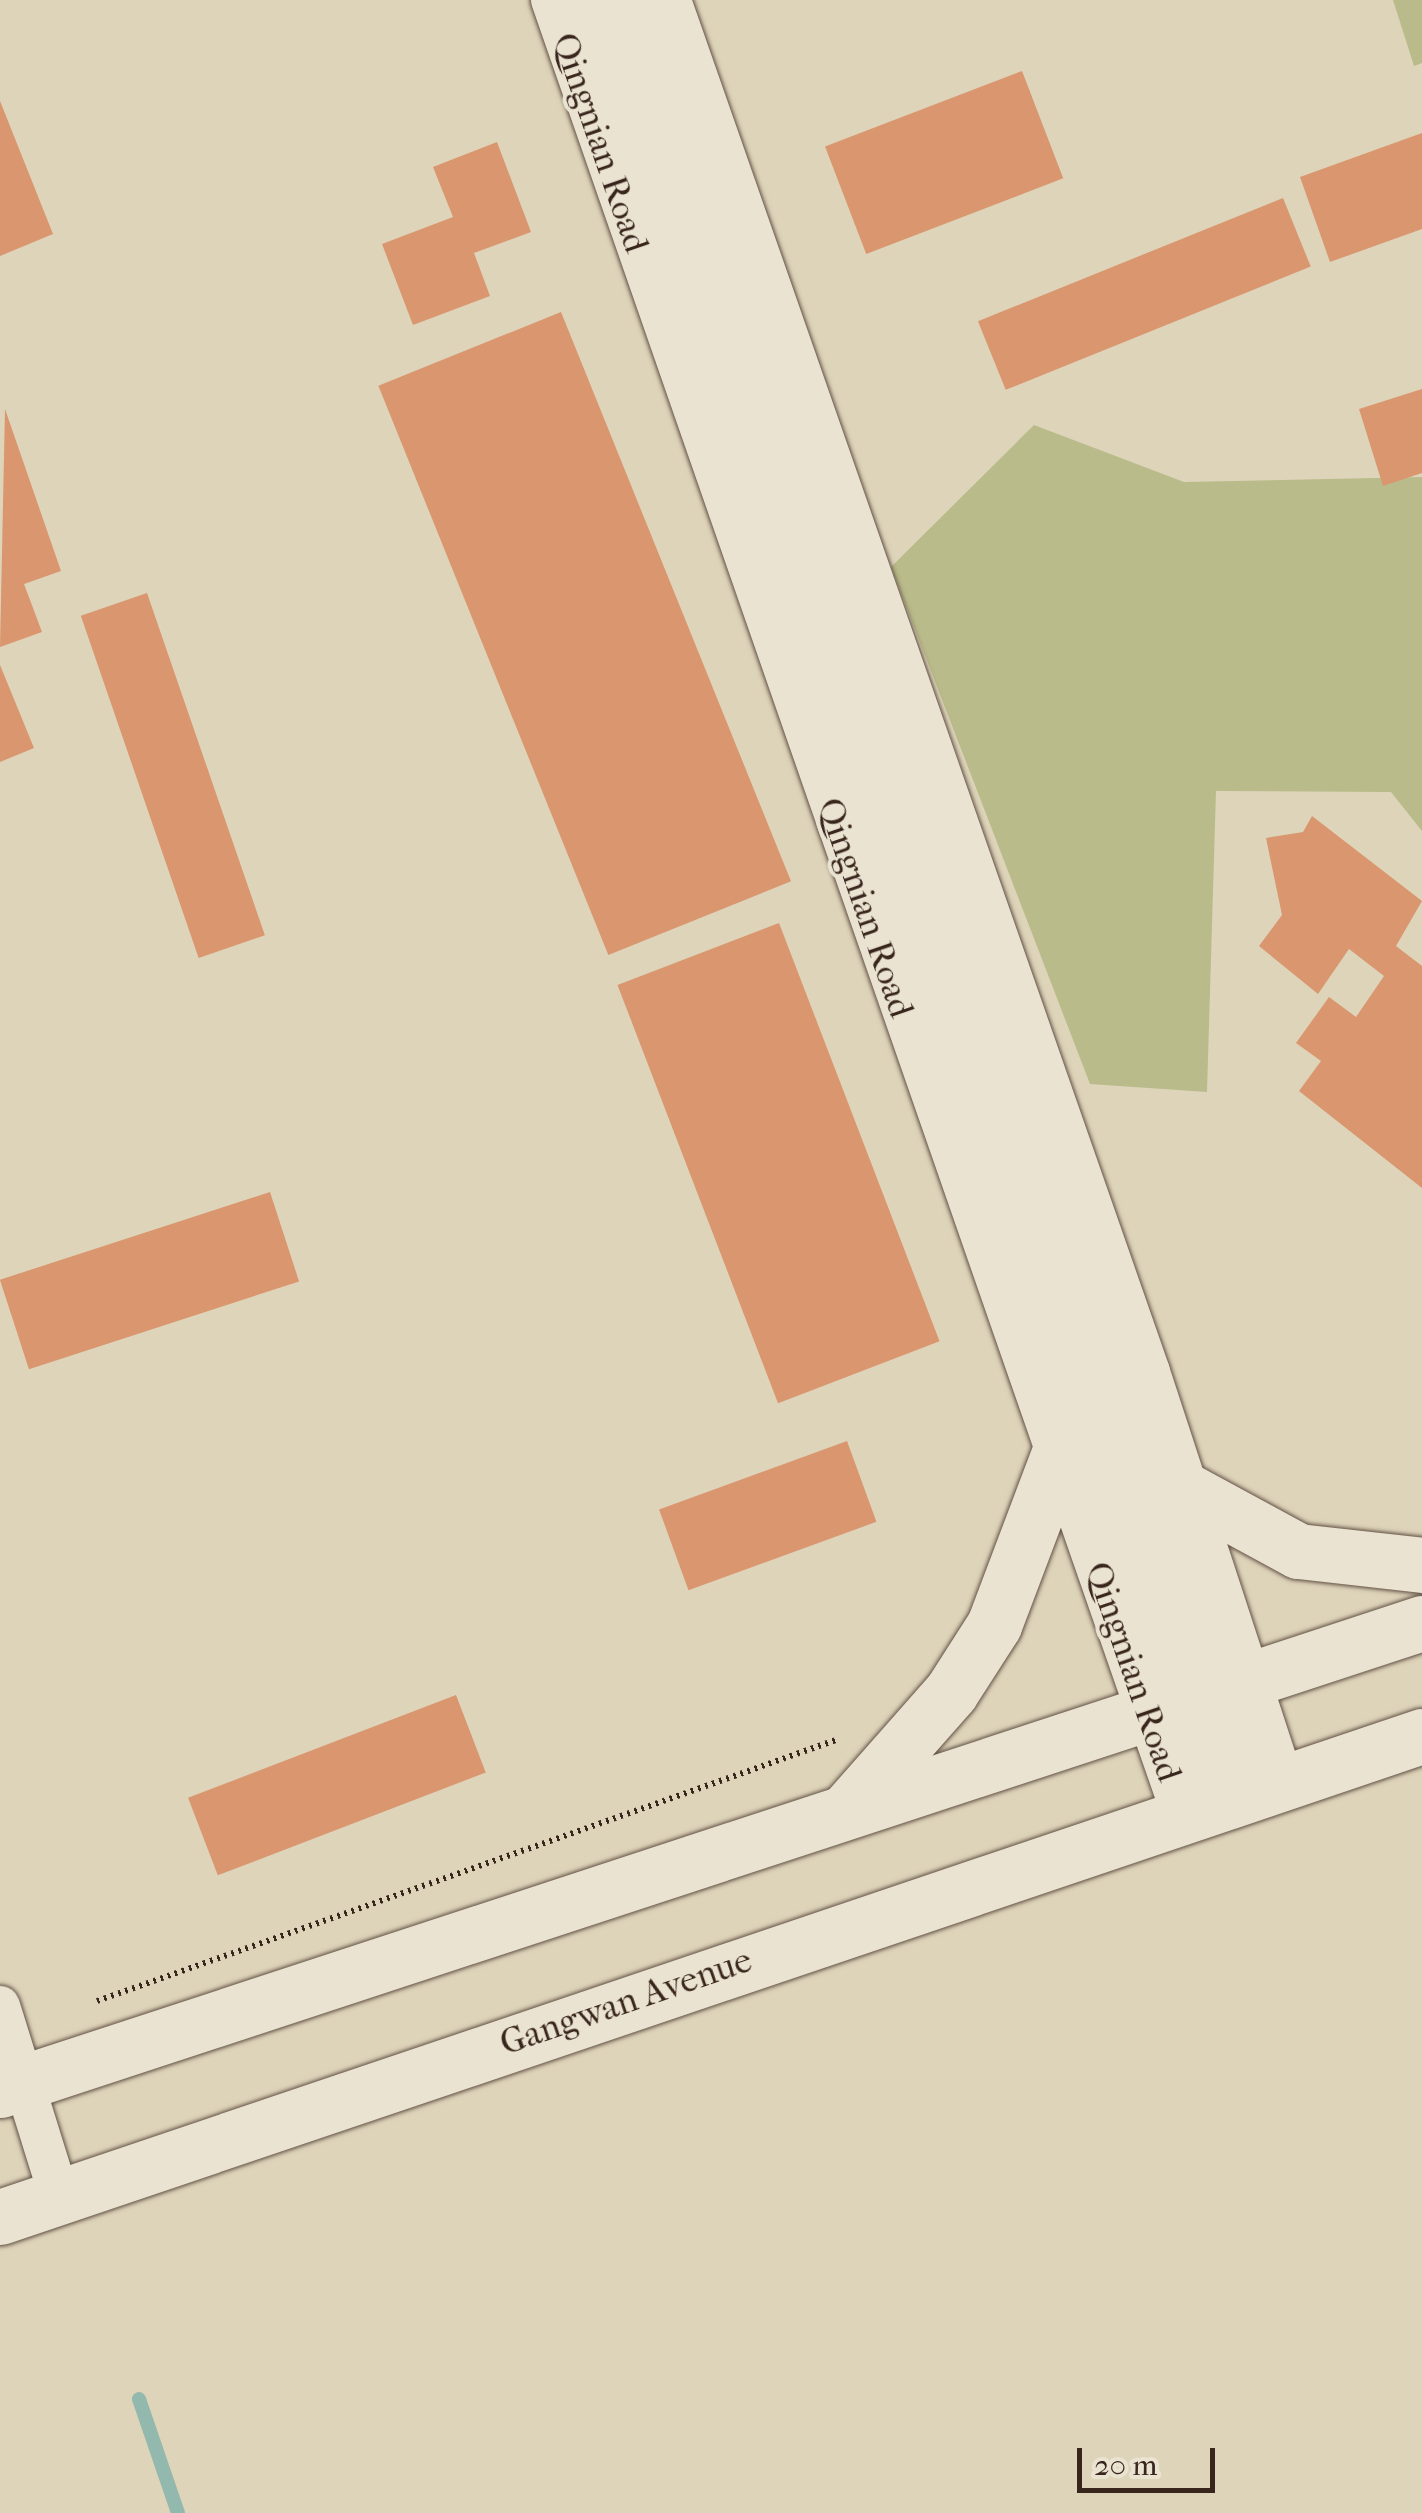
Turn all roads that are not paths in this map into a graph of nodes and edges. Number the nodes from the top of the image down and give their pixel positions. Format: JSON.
{"nodes":[{"id":1,"x":550,"y":0,"type":"edge"},
{"id":2,"x":594,"y":0,"type":"edge"},
{"id":3,"x":636,"y":0,"type":"edge"},
{"id":4,"x":672,"y":0,"type":"edge"},
{"id":5,"x":1131,"y":1437,"type":"junction"},
{"id":6,"x":1058,"y":1456,"type":"junction"},
{"id":7,"x":1184,"y":1489,"type":"junction"},
{"id":8,"x":1422,"y":1564,"type":"edge"},
{"id":9,"x":1422,"y":1624,"type":"edge"},
{"id":10,"x":1200,"y":1696,"type":"junction"},
{"id":11,"x":1422,"y":1736,"type":"edge"},
{"id":12,"x":1234,"y":1799,"type":"junction"},
{"id":13,"x":846,"y":1811,"type":"junction"},
{"id":14,"x":0,"y":2006,"type":"edge"},
{"id":15,"x":12,"y":2086,"type":"edge"},
{"id":16,"x":60,"y":2196,"type":"junction"},
{"id":17,"x":0,"y":2216,"type":"edge"}],
"edges":[{"from":1,"to":6,"type":"street","name":"Qingnian Road"},
{"from":2,"to":10,"type":"main road","name":"Qingnian Road"},
{"from":3,"to":5,"type":"main road","name":"Qingnian Road"},
{"from":4,"to":7,"type":"street","name":"Qingnian Road"},
{"from":5,"to":7,"type":"main road"},
{"from":5,"to":10,"type":"main road","name":"Qingnian Road"},
{"from":6,"to":10,"type":"street","name":"Qingnian Road"},
{"from":6,"to":13,"type":"main road"},
{"from":7,"to":8,"type":"main road"},
{"from":7,"to":10,"type":"street","name":"Qingnian Road"},
{"from":9,"to":10,"type":"main road"},
{"from":10,"to":12,"type":"main road","name":"Qingnian Road"},
{"from":10,"to":12,"type":"street","name":"Qingnian Road"},
{"from":10,"to":13,"type":"main road"},
{"from":11,"to":12,"type":"main road","name":"Gangwan Avenue"},
{"from":12,"to":16,"type":"main road","name":"Gangwan Avenue"},
{"from":13,"to":15,"type":"main road"},
{"from":14,"to":15,"type":"street"},
{"from":15,"to":16,"type":"street"},
{"from":16,"to":17,"type":"main road","name":"Gangwan Avenue"}]}
